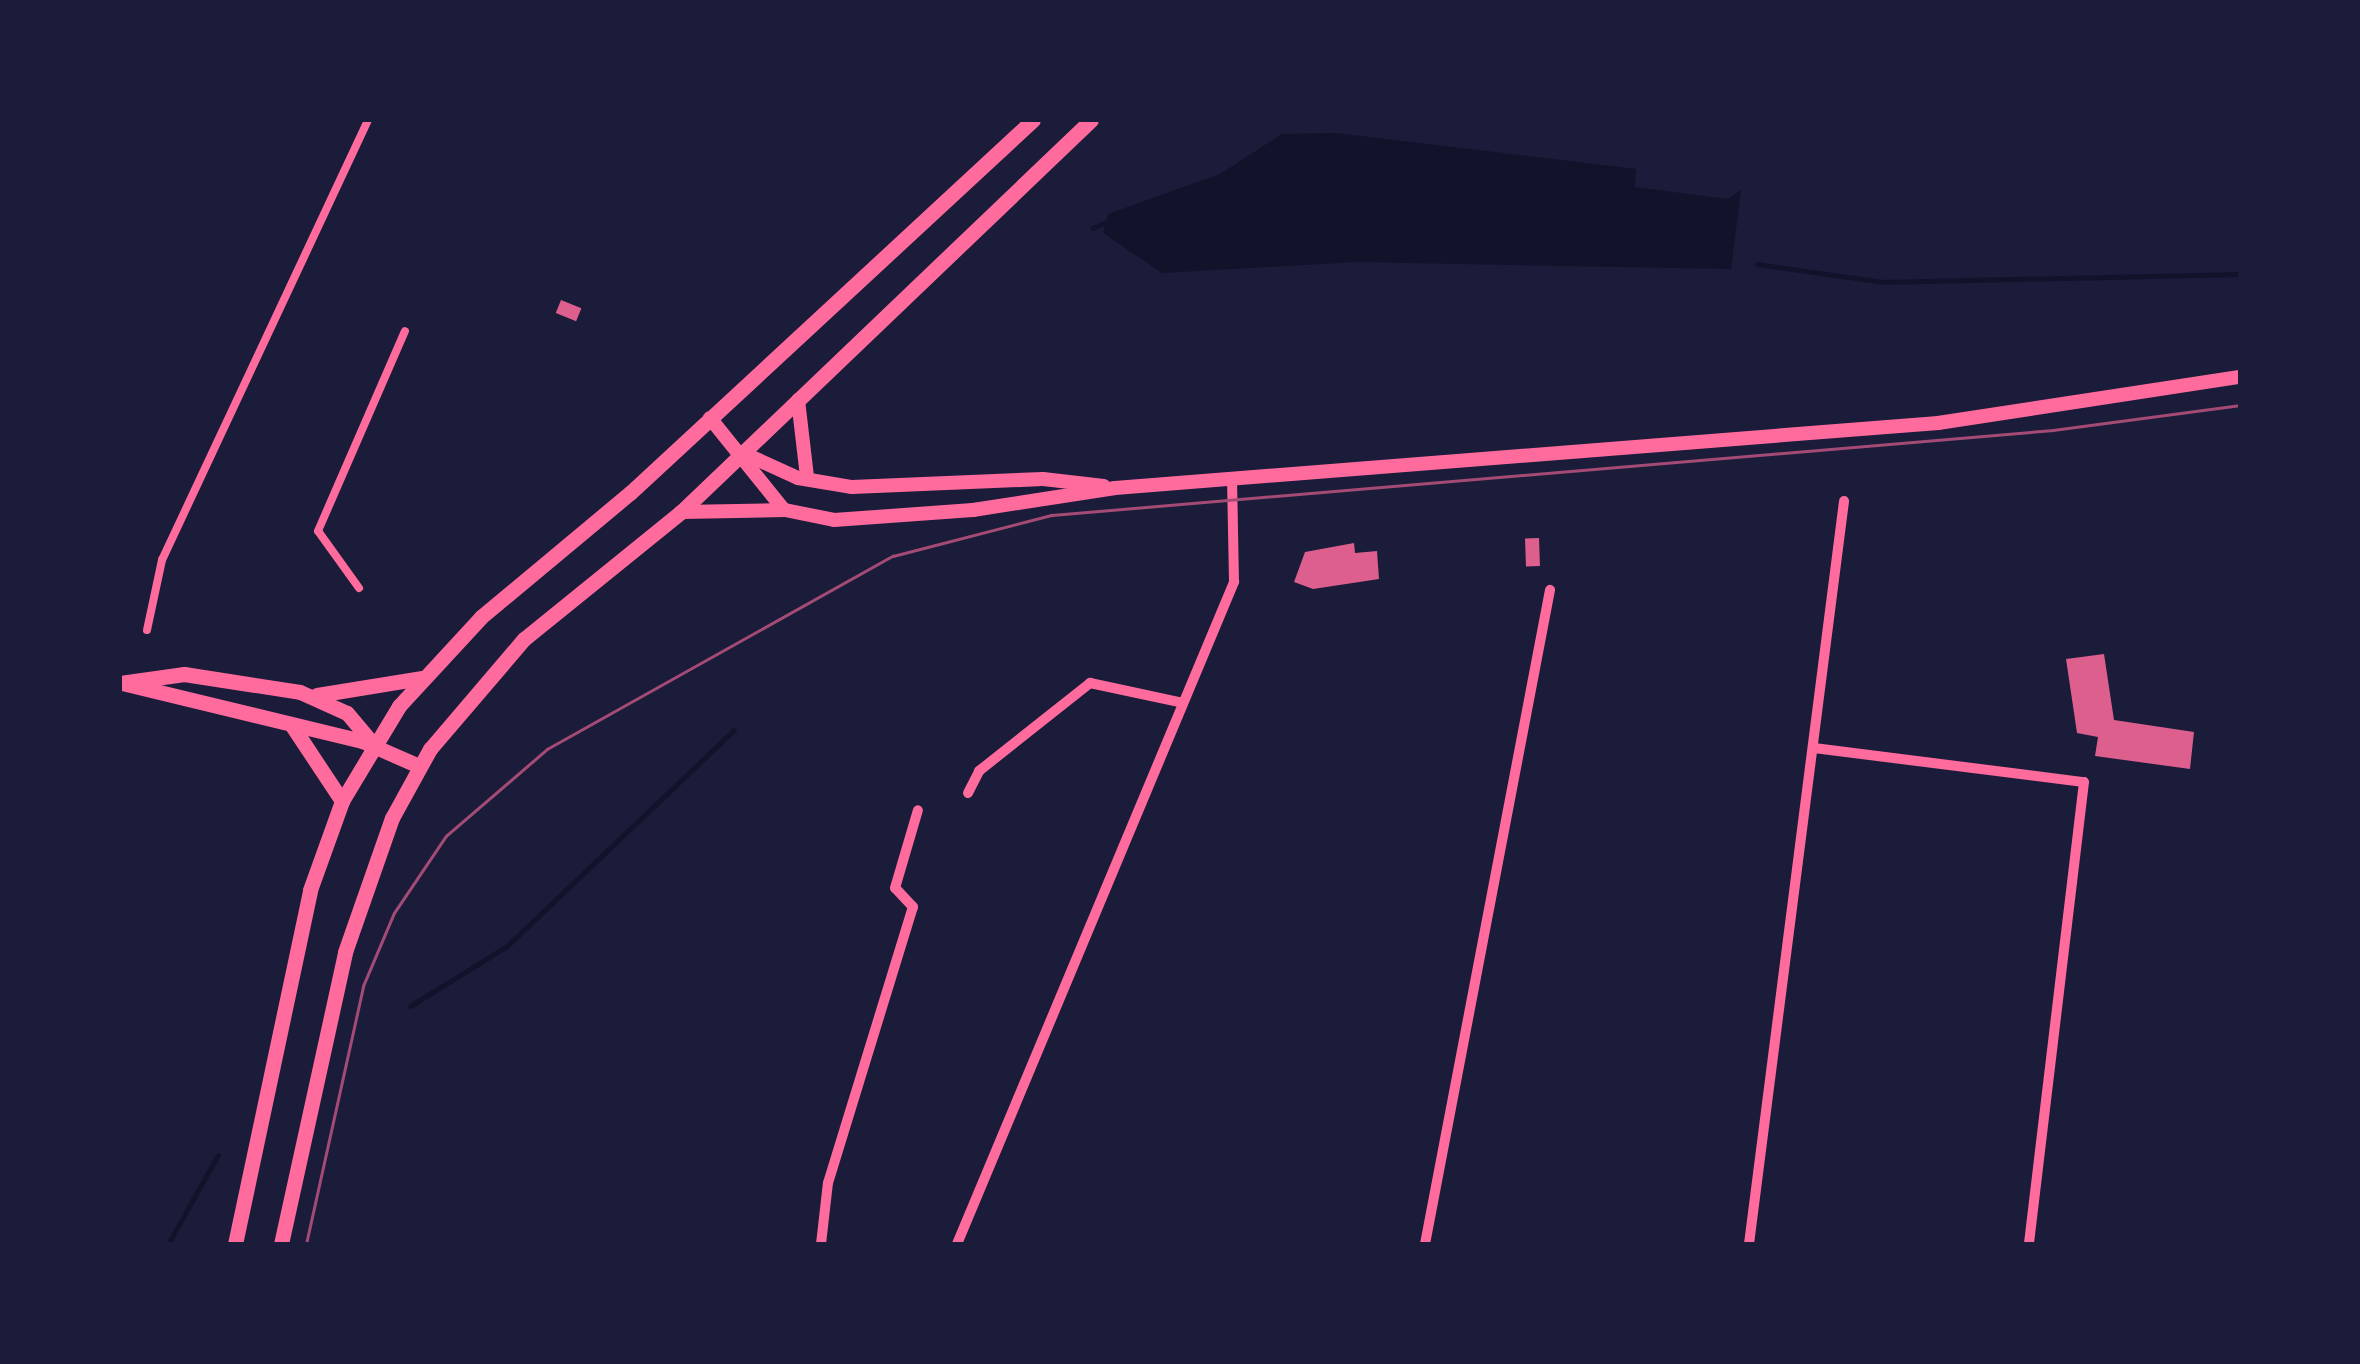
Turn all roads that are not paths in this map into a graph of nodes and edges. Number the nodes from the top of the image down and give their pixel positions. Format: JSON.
{"nodes":[{"id":1,"x":368,"y":120,"type":"edge"},
{"id":2,"x":1033,"y":120,"type":"edge"},
{"id":3,"x":1091,"y":120,"type":"edge"},
{"id":4,"x":405,"y":331,"type":"dead end"},
{"id":5,"x":2240,"y":377,"type":"edge"},
{"id":6,"x":798,"y":400,"type":"junction"},
{"id":7,"x":710,"y":418,"type":"junction"},
{"id":8,"x":742,"y":453,"type":"junction"},
{"id":9,"x":807,"y":477,"type":"junction"},
{"id":10,"x":1232,"y":478,"type":"junction"},
{"id":11,"x":1116,"y":488,"type":"junction"},
{"id":12,"x":1844,"y":501,"type":"dead end"},
{"id":13,"x":784,"y":510,"type":"junction"},
{"id":14,"x":681,"y":512,"type":"junction"},
{"id":15,"x":359,"y":588,"type":"dead end"},
{"id":16,"x":1550,"y":590,"type":"dead end"},
{"id":17,"x":147,"y":630,"type":"dead end"},
{"id":18,"x":421,"y":678,"type":"junction"},
{"id":19,"x":121,"y":683,"type":"edge"},
{"id":20,"x":312,"y":695,"type":"junction"},
{"id":21,"x":1182,"y":703,"type":"junction"},
{"id":22,"x":293,"y":727,"type":"junction"},
{"id":23,"x":374,"y":744,"type":"junction"},
{"id":24,"x":1814,"y":748,"type":"junction"},
{"id":25,"x":419,"y":766,"type":"junction"},
{"id":26,"x":968,"y":793,"type":"dead end"},
{"id":27,"x":342,"y":801,"type":"junction"},
{"id":28,"x":918,"y":810,"type":"dead end"},
{"id":29,"x":235,"y":1244,"type":"edge"},
{"id":30,"x":281,"y":1244,"type":"edge"},
{"id":31,"x":821,"y":1244,"type":"edge"},
{"id":32,"x":957,"y":1244,"type":"edge"},
{"id":33,"x":1426,"y":1244,"type":"edge"},
{"id":34,"x":1750,"y":1244,"type":"edge"},
{"id":35,"x":2029,"y":1244,"type":"edge"}],
"edges":[{"from":1,"to":17,"type":"street"},
{"from":2,"to":7,"type":"main road"},
{"from":3,"to":6,"type":"main road"},
{"from":4,"to":15,"type":"street"},
{"from":5,"to":10,"type":"main road"},
{"from":6,"to":8,"type":"main road"},
{"from":6,"to":9,"type":"main road"},
{"from":7,"to":8,"type":"main road"},
{"from":7,"to":18,"type":"main road"},
{"from":8,"to":9,"type":"main road"},
{"from":8,"to":13,"type":"main road"},
{"from":8,"to":14,"type":"main road"},
{"from":9,"to":11,"type":"main road"},
{"from":10,"to":11,"type":"main road"},
{"from":10,"to":21,"type":"street"},
{"from":11,"to":13,"type":"main road"},
{"from":12,"to":24,"type":"street"},
{"from":13,"to":14,"type":"main road"},
{"from":14,"to":25,"type":"main road"},
{"from":16,"to":33,"type":"street"},
{"from":18,"to":20,"type":"main road"},
{"from":18,"to":23,"type":"main road"},
{"from":19,"to":20,"type":"main road"},
{"from":19,"to":22,"type":"main road"},
{"from":20,"to":23,"type":"main road"},
{"from":21,"to":26,"type":"street"},
{"from":21,"to":32,"type":"street"},
{"from":22,"to":23,"type":"main road"},
{"from":22,"to":27,"type":"main road"},
{"from":23,"to":25,"type":"main road"},
{"from":23,"to":27,"type":"main road"},
{"from":24,"to":34,"type":"street"},
{"from":24,"to":35,"type":"street"},
{"from":25,"to":30,"type":"main road"},
{"from":27,"to":29,"type":"main road"},
{"from":28,"to":31,"type":"street"}]}
